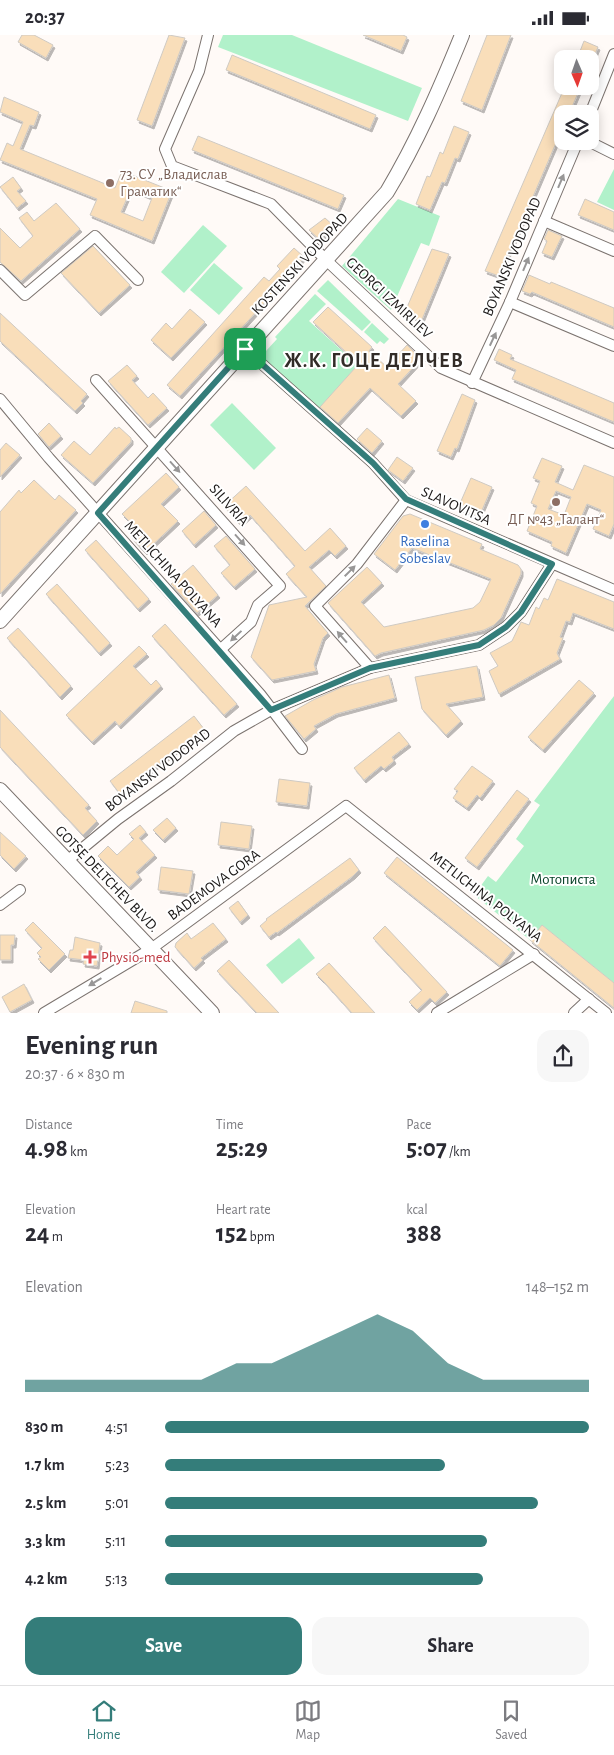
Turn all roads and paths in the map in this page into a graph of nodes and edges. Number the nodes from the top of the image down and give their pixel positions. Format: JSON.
{"nodes":[{"id":1,"x":208,"y":35,"type":"edge"},
{"id":2,"x":462,"y":35,"type":"edge"},
{"id":3,"x":614,"y":54,"type":"edge"},
{"id":4,"x":594,"y":105,"type":"edge"},
{"id":5,"x":599,"y":146,"type":"edge"},
{"id":6,"x":574,"y":150,"type":"edge"},
{"id":7,"x":614,"y":153,"type":"edge"},
{"id":8,"x":544,"y":221,"type":"junction"},
{"id":9,"x":614,"y":251,"type":"edge"},
{"id":10,"x":325,"y":259,"type":"junction"},
{"id":11,"x":0,"y":269,"type":"edge"},
{"id":12,"x":138,"y":280,"type":"dead end"},
{"id":13,"x":510,"y":302,"type":"junction"},
{"id":14,"x":614,"y":346,"type":"edge"},
{"id":15,"x":245,"y":349,"type":"junction"},
{"id":16,"x":96,"y":380,"type":"dead end"},
{"id":17,"x":472,"y":383,"type":"junction"},
{"id":18,"x":0,"y":399,"type":"edge"},
{"id":19,"x":614,"y":443,"type":"edge"},
{"id":20,"x":157,"y":447,"type":"junction"},
{"id":21,"x":406,"y":499,"type":"junction"},
{"id":22,"x":98,"y":513,"type":"junction"},
{"id":23,"x":552,"y":564,"type":"junction"},
{"id":24,"x":614,"y":590,"type":"edge"},
{"id":25,"x":0,"y":621,"type":"edge"},
{"id":26,"x":220,"y":650,"type":"junction"},
{"id":27,"x":370,"y":668,"type":"junction"},
{"id":28,"x":271,"y":710,"type":"junction"},
{"id":29,"x":302,"y":749,"type":"dead end"},
{"id":30,"x":0,"y":790,"type":"edge"},
{"id":31,"x":346,"y":806,"type":"joint"},
{"id":32,"x":67,"y":861,"type":"junction"},
{"id":33,"x":20,"y":890,"type":"dead end"},
{"id":34,"x":0,"y":905,"type":"edge"},
{"id":35,"x":151,"y":949,"type":"junction"},
{"id":36,"x":534,"y":954,"type":"junction"},
{"id":37,"x":589,"y":999,"type":"junction"},
{"id":38,"x":44,"y":1013,"type":"edge"},
{"id":39,"x":212,"y":1013,"type":"edge"},
{"id":40,"x":437,"y":1013,"type":"edge"},
{"id":41,"x":574,"y":1013,"type":"edge"},
{"id":42,"x":606,"y":1013,"type":"edge"}],
"edges":[{"from":1,"to":10,"type":"street","name":"GEORGI IZMIRLIEV"},
{"from":2,"to":10,"type":"street","name":"KOSTENSKI VODOPAD"},
{"from":3,"to":4,"type":"street"},
{"from":5,"to":7,"type":"street"},
{"from":8,"to":6,"type":"street","name":"BOYANSKI VODOPAD","one_way":true},
{"from":8,"to":9,"type":"street"},
{"from":13,"to":8,"type":"street","name":"BOYANSKI VODOPAD","one_way":true},
{"from":10,"to":15,"type":"street","name":"KOSTENSKI VODOPAD"},
{"from":10,"to":17,"type":"street","name":"GEORGI IZMIRLIEV"},
{"from":11,"to":12,"type":"street"},
{"from":13,"to":14,"type":"street"},
{"from":17,"to":13,"type":"street","name":"BOYANSKI VODOPAD","one_way":true},
{"from":15,"to":20,"type":"street","name":"KOSTENSKI VODOPAD"},
{"from":15,"to":21,"type":"street","name":"SLAVOVITSA"},
{"from":16,"to":20,"type":"street","name":"SILIVRIA"},
{"from":17,"to":19,"type":"street","name":"GEORGI IZMIRLIEV"},
{"from":18,"to":22,"type":"street","name":"METLICHINA POLYANA"},
{"from":20,"to":22,"type":"street","name":"KOSTENSKI VODOPAD"},
{"from":20,"to":26,"type":"street","name":"SILIVRIA","one_way":true},
{"from":21,"to":23,"type":"street","name":"SLAVOVITSA"},
{"from":27,"to":21,"type":"street","one_way":true},
{"from":22,"to":25,"type":"street","name":"KOSTENSKI VODOPAD"},
{"from":22,"to":26,"type":"street","name":"METLICHINA POLYANA"},
{"from":23,"to":24,"type":"street","name":"SLAVOVITSA"},
{"from":23,"to":27,"type":"street","name":"BOYANSKI VODOPAD"},
{"from":26,"to":28,"type":"street","name":"METLICHINA POLYANA"},
{"from":27,"to":28,"type":"street","name":"BOYANSKI VODOPAD"},
{"from":28,"to":29,"type":"street","name":"METLICHINA POLYANA"},
{"from":28,"to":32,"type":"street","name":"BOYANSKI VODOPAD"},
{"from":30,"to":32,"type":"street","name":"GOTSE DELTCHEV BLVD."},
{"from":31,"to":35,"type":"street","name":"BADEMOVA GORA"},
{"from":31,"to":36,"type":"street","name":"METLICHINA POLYANA"},
{"from":32,"to":35,"type":"street","name":"GOTSE DELTCHEV BLVD."},
{"from":33,"to":34,"type":"street"},
{"from":35,"to":38,"type":"street","name":"BADEMOVA GORA","one_way":true},
{"from":35,"to":39,"type":"street","name":"GOTSE DELTCHEV BLVD."},
{"from":36,"to":37,"type":"street","name":"METLICHINA POLYANA"},
{"from":36,"to":40,"type":"street"},
{"from":37,"to":41,"type":"street"},
{"from":37,"to":42,"type":"street","name":"METLICHINA POLYANA"}]}
